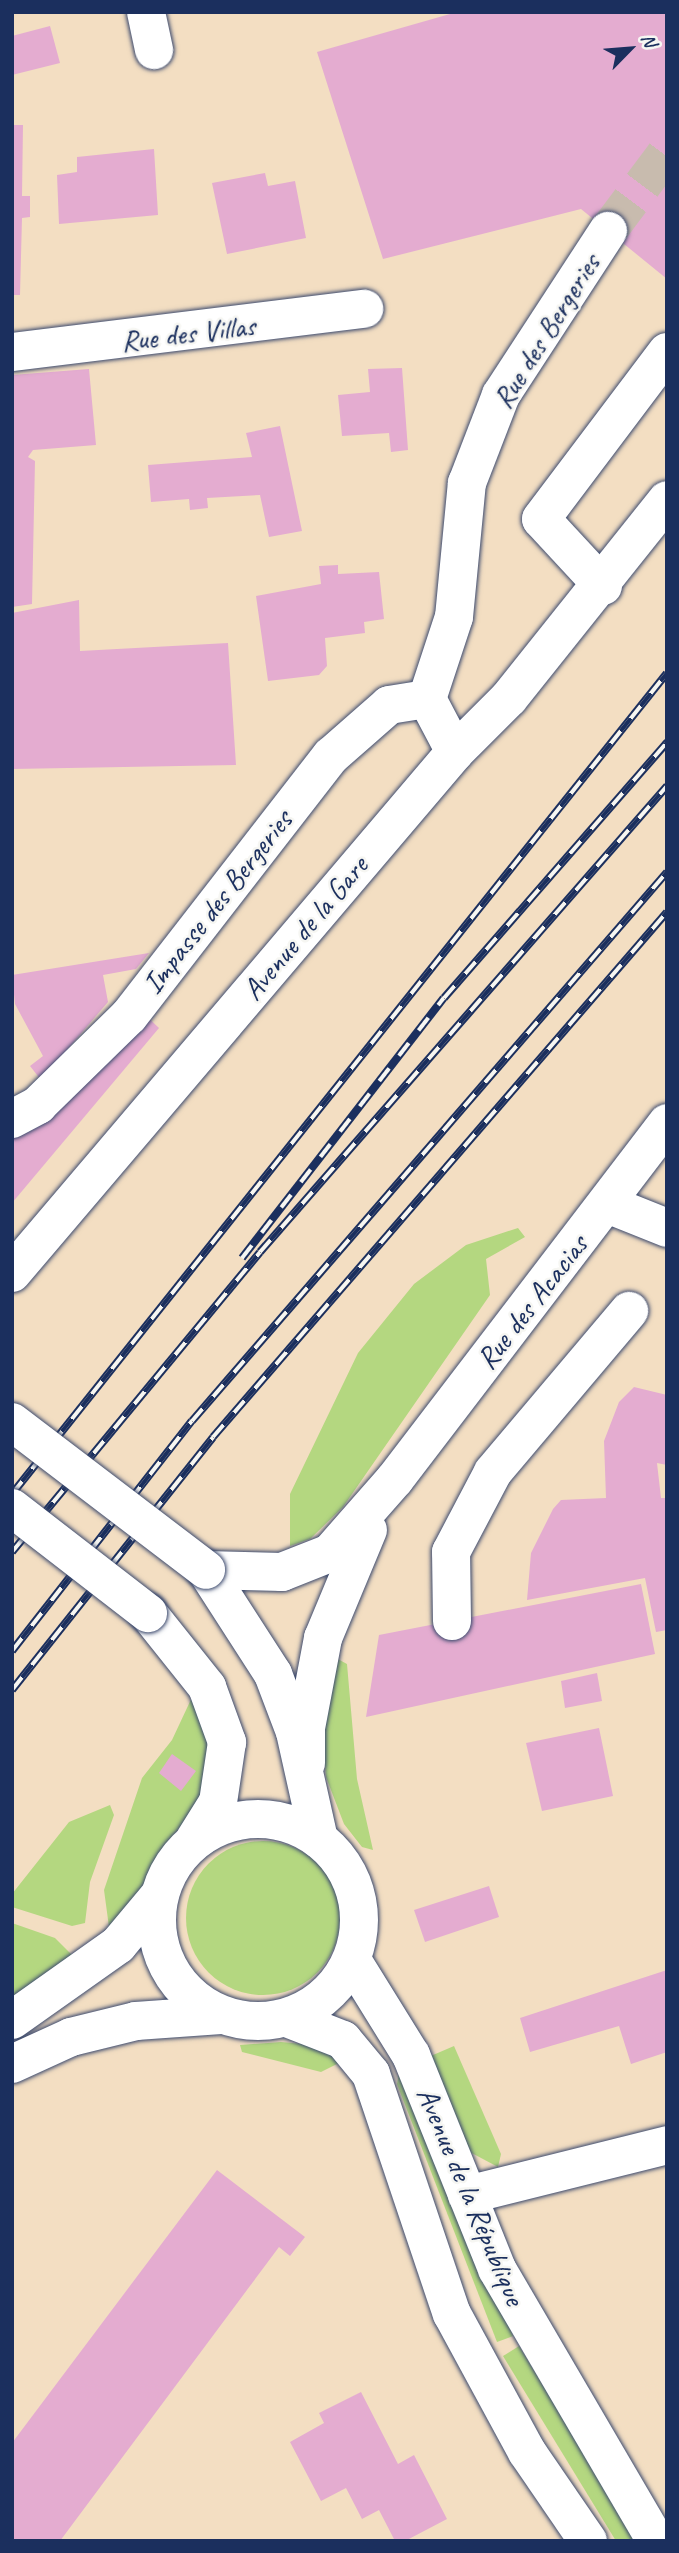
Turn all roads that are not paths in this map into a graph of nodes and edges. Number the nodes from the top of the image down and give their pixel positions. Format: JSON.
{"nodes":[{"id":1,"x":146,"y":12,"type":"edge"},
{"id":2,"x":154,"y":50,"type":"dead end"},
{"id":3,"x":608,"y":232,"type":"tunnel mouth"},
{"id":4,"x":364,"y":309,"type":"dead end"},
{"id":5,"x":12,"y":352,"type":"edge"},
{"id":6,"x":661,"y":370,"type":"edge"},
{"id":7,"x":667,"y":500,"type":"edge"},
{"id":8,"x":603,"y":586,"type":"junction"},
{"id":9,"x":426,"y":699,"type":"junction"},
{"id":10,"x":456,"y":752,"type":"junction"},
{"id":11,"x":12,"y":1119,"type":"edge"},
{"id":12,"x":667,"y":1123,"type":"edge"},
{"id":13,"x":607,"y":1204,"type":"junction"},
{"id":14,"x":667,"y":1228,"type":"edge"},
{"id":15,"x":12,"y":1273,"type":"edge"},
{"id":16,"x":629,"y":1311,"type":"dead end"},
{"id":17,"x":12,"y":1422,"type":"edge"},
{"id":18,"x":396,"y":1479,"type":"junction"},
{"id":19,"x":12,"y":1508,"type":"edge"},
{"id":20,"x":206,"y":1570,"type":"junction"},
{"id":21,"x":452,"y":1621,"type":"dead end"},
{"id":22,"x":307,"y":1791,"type":"junction"},
{"id":23,"x":195,"y":1839,"type":"junction"},
{"id":24,"x":319,"y":1839,"type":"junction"},
{"id":25,"x":158,"y":1896,"type":"junction"},
{"id":26,"x":352,"y":1960,"type":"junction"},
{"id":27,"x":221,"y":2015,"type":"junction"},
{"id":28,"x":287,"y":2018,"type":"junction"},
{"id":29,"x":12,"y":2020,"type":"edge"},
{"id":30,"x":12,"y":2064,"type":"edge"},
{"id":31,"x":667,"y":2145,"type":"edge"},
{"id":32,"x":467,"y":2196,"type":"junction"},
{"id":33,"x":588,"y":2541,"type":"edge"},
{"id":34,"x":656,"y":2541,"type":"edge"}],
"edges":[{"from":1,"to":2,"type":"street"},
{"from":3,"to":9,"type":"street","name":"Rue des Bergeries"},
{"from":4,"to":5,"type":"street","name":"Rue des Villas"},
{"from":6,"to":8,"type":"street"},
{"from":7,"to":8,"type":"street","name":"Avenue de la Gare"},
{"from":8,"to":10,"type":"street","name":"Avenue de la Gare"},
{"from":9,"to":10,"type":"street"},
{"from":9,"to":11,"type":"street","name":"Impasse des Bergeries"},
{"from":10,"to":15,"type":"street","name":"Avenue de la Gare"},
{"from":12,"to":13,"type":"street","name":"Rue des Acacias"},
{"from":13,"to":14,"type":"street"},
{"from":13,"to":18,"type":"street","name":"Rue des Acacias"},
{"from":16,"to":21,"type":"street"},
{"from":17,"to":20,"type":"street","bridge":true},
{"from":18,"to":20,"type":"street","name":"Rue des Acacias"},
{"from":18,"to":22,"type":"street","name":"Rue des Acacias"},
{"from":19,"to":23,"type":"street","bridge":true},
{"from":20,"to":22,"type":"street"},
{"from":22,"to":24,"type":"street"},
{"from":23,"to":24,"type":"street"},
{"from":23,"to":25,"type":"street"},
{"from":24,"to":26,"type":"street"},
{"from":25,"to":27,"type":"street"},
{"from":25,"to":29,"type":"street"},
{"from":26,"to":28,"type":"street"},
{"from":26,"to":32,"type":"street","name":"Avenue de la République"},
{"from":27,"to":28,"type":"street"},
{"from":27,"to":30,"type":"street"},
{"from":28,"to":33,"type":"street","name":"Avenue de la République"},
{"from":31,"to":32,"type":"street"},
{"from":32,"to":34,"type":"street","name":"Avenue de la République"}]}
